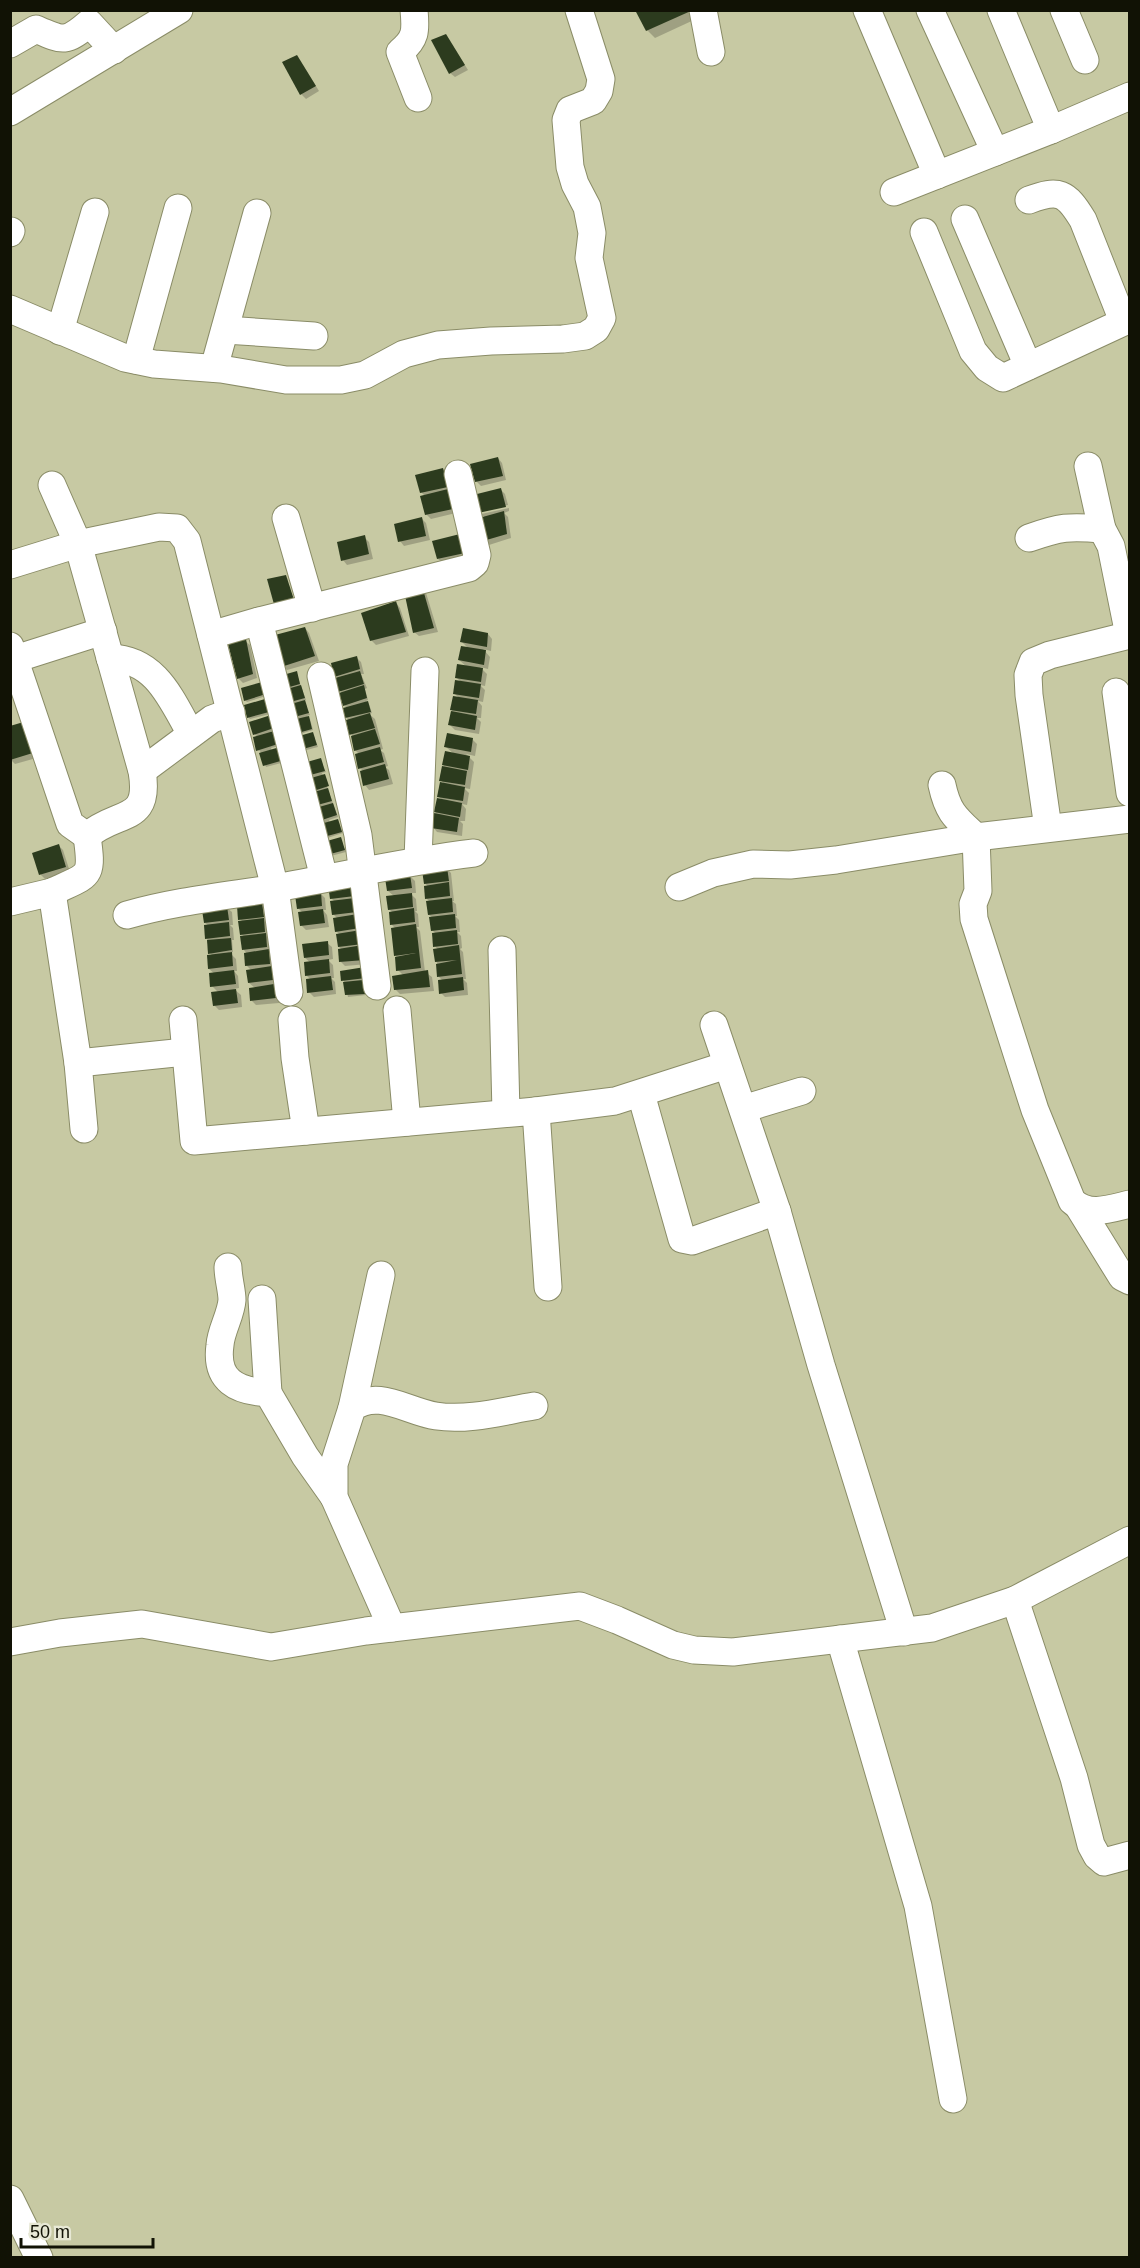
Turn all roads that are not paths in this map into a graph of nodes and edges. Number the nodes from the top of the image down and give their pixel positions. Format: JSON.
{"nodes":[{"id":1,"x":179,"y":10,"type":"edge"},
{"id":2,"x":414,"y":10,"type":"edge"},
{"id":3,"x":579,"y":10,"type":"edge"},
{"id":4,"x":703,"y":10,"type":"edge"},
{"id":5,"x":867,"y":10,"type":"edge"},
{"id":6,"x":930,"y":10,"type":"edge"},
{"id":7,"x":1001,"y":10,"type":"edge"},
{"id":8,"x":1064,"y":10,"type":"edge"},
{"id":9,"x":143,"y":22,"type":"edge"},
{"id":10,"x":10,"y":44,"type":"edge"},
{"id":11,"x":114,"y":50,"type":"junction"},
{"id":12,"x":711,"y":52,"type":"dead end"},
{"id":13,"x":1085,"y":60,"type":"dead end"},
{"id":14,"x":1130,"y":96,"type":"edge"},
{"id":15,"x":418,"y":98,"type":"dead end"},
{"id":16,"x":11,"y":109,"type":"edge"},
{"id":17,"x":1051,"y":130,"type":"junction"},
{"id":18,"x":995,"y":152,"type":"junction"},
{"id":19,"x":937,"y":175,"type":"junction"},
{"id":20,"x":894,"y":192,"type":"dead end"},
{"id":21,"x":1029,"y":200,"type":"dead end"},
{"id":22,"x":178,"y":208,"type":"dead end"},
{"id":23,"x":95,"y":212,"type":"dead end"},
{"id":24,"x":257,"y":213,"type":"dead end"},
{"id":25,"x":964,"y":219,"type":"dead end"},
{"id":26,"x":924,"y":232,"type":"dead end"},
{"id":27,"x":10,"y":309,"type":"edge"},
{"id":28,"x":1126,"y":320,"type":"edge"},
{"id":29,"x":225,"y":330,"type":"junction"},
{"id":30,"x":60,"y":332,"type":"junction"},
{"id":31,"x":314,"y":336,"type":"dead end"},
{"id":32,"x":136,"y":360,"type":"junction"},
{"id":33,"x":1028,"y":366,"type":"junction"},
{"id":34,"x":214,"y":368,"type":"junction"},
{"id":35,"x":1088,"y":466,"type":"dead end"},
{"id":36,"x":458,"y":474,"type":"dead end"},
{"id":37,"x":52,"y":485,"type":"dead end"},
{"id":38,"x":286,"y":518,"type":"dead end"},
{"id":39,"x":1102,"y":529,"type":"junction"},
{"id":40,"x":1029,"y":538,"type":"dead end"},
{"id":41,"x":78,"y":544,"type":"junction"},
{"id":42,"x":10,"y":565,"type":"edge"},
{"id":43,"x":312,"y":608,"type":"junction"},
{"id":44,"x":260,"y":621,"type":"junction"},
{"id":45,"x":103,"y":631,"type":"junction"},
{"id":46,"x":211,"y":635,"type":"junction"},
{"id":47,"x":1129,"y":635,"type":"edge"},
{"id":48,"x":13,"y":652,"type":"edge"},
{"id":49,"x":110,"y":658,"type":"junction"},
{"id":50,"x":425,"y":672,"type":"dead end"},
{"id":51,"x":321,"y":676,"type":"dead end"},
{"id":52,"x":1116,"y":692,"type":"dead end"},
{"id":53,"x":231,"y":712,"type":"junction"},
{"id":54,"x":191,"y":734,"type":"junction"},
{"id":55,"x":142,"y":771,"type":"junction"},
{"id":56,"x":942,"y":784,"type":"dead end"},
{"id":57,"x":1130,"y":793,"type":"edge"},
{"id":58,"x":1130,"y":819,"type":"edge"},
{"id":59,"x":1048,"y":828,"type":"junction"},
{"id":60,"x":87,"y":836,"type":"junction"},
{"id":61,"x":976,"y":837,"type":"junction"},
{"id":62,"x":474,"y":853,"type":"dead end"},
{"id":63,"x":418,"y":860,"type":"junction"},
{"id":64,"x":363,"y":871,"type":"junction"},
{"id":65,"x":324,"y":878,"type":"junction"},
{"id":66,"x":679,"y":887,"type":"dead end"},
{"id":67,"x":275,"y":888,"type":"junction"},
{"id":68,"x":52,"y":892,"type":"junction"},
{"id":69,"x":10,"y":902,"type":"edge"},
{"id":70,"x":127,"y":915,"type":"dead end"},
{"id":71,"x":502,"y":950,"type":"dead end"},
{"id":72,"x":377,"y":986,"type":"dead end"},
{"id":73,"x":289,"y":992,"type":"dead end"},
{"id":74,"x":397,"y":1010,"type":"dead end"},
{"id":75,"x":183,"y":1020,"type":"dead end"},
{"id":76,"x":292,"y":1020,"type":"dead end"},
{"id":77,"x":714,"y":1025,"type":"dead end"},
{"id":78,"x":185,"y":1052,"type":"junction"},
{"id":79,"x":78,"y":1063,"type":"junction"},
{"id":80,"x":726,"y":1065,"type":"junction"},
{"id":81,"x":802,"y":1091,"type":"dead end"},
{"id":82,"x":641,"y":1094,"type":"junction"},
{"id":83,"x":743,"y":1109,"type":"junction"},
{"id":84,"x":536,"y":1111,"type":"junction"},
{"id":85,"x":506,"y":1113,"type":"junction"},
{"id":86,"x":407,"y":1122,"type":"junction"},
{"id":87,"x":84,"y":1129,"type":"dead end"},
{"id":88,"x":306,"y":1131,"type":"junction"},
{"id":89,"x":1130,"y":1204,"type":"edge"},
{"id":90,"x":1080,"y":1209,"type":"junction"},
{"id":91,"x":777,"y":1211,"type":"junction"},
{"id":92,"x":228,"y":1268,"type":"dead end"},
{"id":93,"x":381,"y":1275,"type":"dead end"},
{"id":94,"x":1130,"y":1281,"type":"edge"},
{"id":95,"x":548,"y":1287,"type":"dead end"},
{"id":96,"x":262,"y":1299,"type":"dead end"},
{"id":97,"x":268,"y":1393,"type":"junction"},
{"id":98,"x":534,"y":1406,"type":"dead end"},
{"id":99,"x":352,"y":1408,"type":"junction"},
{"id":100,"x":334,"y":1497,"type":"junction"},
{"id":101,"x":1129,"y":1540,"type":"edge"},
{"id":102,"x":1015,"y":1600,"type":"junction"},
{"id":103,"x":392,"y":1628,"type":"junction"},
{"id":104,"x":904,"y":1632,"type":"junction"},
{"id":105,"x":840,"y":1639,"type":"junction"},
{"id":106,"x":10,"y":1642,"type":"edge"},
{"id":107,"x":1130,"y":1854,"type":"edge"},
{"id":108,"x":953,"y":2099,"type":"dead end"},
{"id":109,"x":10,"y":2199,"type":"edge"},
{"id":110,"x":39,"y":2258,"type":"edge"}],
"edges":[{"from":1,"to":9,"type":"street"},
{"from":2,"to":15,"type":"street"},
{"from":3,"to":34,"type":"street"},
{"from":4,"to":12,"type":"street"},
{"from":5,"to":19,"type":"street"},
{"from":6,"to":18,"type":"street"},
{"from":7,"to":17,"type":"street"},
{"from":8,"to":13,"type":"street"},
{"from":9,"to":11,"type":"street"},
{"from":10,"to":11,"type":"street"},
{"from":11,"to":16,"type":"street"},
{"from":14,"to":17,"type":"street"},
{"from":17,"to":18,"type":"street"},
{"from":18,"to":19,"type":"street"},
{"from":19,"to":20,"type":"street"},
{"from":21,"to":28,"type":"street"},
{"from":22,"to":32,"type":"street"},
{"from":23,"to":30,"type":"street"},
{"from":24,"to":29,"type":"street"},
{"from":25,"to":33,"type":"street"},
{"from":26,"to":33,"type":"street"},
{"from":27,"to":30,"type":"street"},
{"from":28,"to":33,"type":"street"},
{"from":29,"to":31,"type":"street"},
{"from":29,"to":34,"type":"street"},
{"from":30,"to":32,"type":"street"},
{"from":32,"to":34,"type":"street"},
{"from":35,"to":39,"type":"street"},
{"from":36,"to":43,"type":"street"},
{"from":37,"to":41,"type":"street"},
{"from":38,"to":43,"type":"street"},
{"from":39,"to":40,"type":"street"},
{"from":39,"to":47,"type":"street"},
{"from":41,"to":42,"type":"street"},
{"from":41,"to":45,"type":"street"},
{"from":41,"to":46,"type":"street"},
{"from":43,"to":44,"type":"street"},
{"from":44,"to":46,"type":"street"},
{"from":44,"to":65,"type":"street"},
{"from":45,"to":48,"type":"street"},
{"from":45,"to":49,"type":"street"},
{"from":46,"to":53,"type":"street"},
{"from":47,"to":59,"type":"street"},
{"from":48,"to":60,"type":"street"},
{"from":49,"to":54,"type":"street"},
{"from":49,"to":55,"type":"street"},
{"from":50,"to":63,"type":"street"},
{"from":51,"to":64,"type":"street"},
{"from":52,"to":57,"type":"street"},
{"from":53,"to":54,"type":"street"},
{"from":53,"to":67,"type":"street"},
{"from":54,"to":55,"type":"street"},
{"from":55,"to":60,"type":"street"},
{"from":56,"to":61,"type":"street"},
{"from":58,"to":59,"type":"street"},
{"from":59,"to":61,"type":"street"},
{"from":60,"to":68,"type":"street"},
{"from":61,"to":66,"type":"street"},
{"from":61,"to":90,"type":"street"},
{"from":62,"to":63,"type":"street"},
{"from":63,"to":64,"type":"street"},
{"from":64,"to":65,"type":"street"},
{"from":64,"to":72,"type":"street"},
{"from":65,"to":67,"type":"street"},
{"from":67,"to":70,"type":"street"},
{"from":67,"to":73,"type":"street"},
{"from":68,"to":69,"type":"street"},
{"from":68,"to":79,"type":"street"},
{"from":71,"to":85,"type":"street"},
{"from":74,"to":86,"type":"street"},
{"from":75,"to":78,"type":"street"},
{"from":76,"to":88,"type":"street"},
{"from":77,"to":80,"type":"street"},
{"from":78,"to":79,"type":"street"},
{"from":78,"to":88,"type":"street"},
{"from":79,"to":87,"type":"street"},
{"from":80,"to":82,"type":"street"},
{"from":80,"to":83,"type":"street"},
{"from":81,"to":83,"type":"street"},
{"from":82,"to":84,"type":"street"},
{"from":82,"to":91,"type":"street"},
{"from":83,"to":91,"type":"street"},
{"from":84,"to":85,"type":"street"},
{"from":84,"to":95,"type":"street"},
{"from":85,"to":86,"type":"street"},
{"from":86,"to":88,"type":"street"},
{"from":89,"to":90,"type":"street"},
{"from":90,"to":94,"type":"street"},
{"from":91,"to":104,"type":"street"},
{"from":92,"to":97,"type":"street"},
{"from":93,"to":99,"type":"street"},
{"from":96,"to":97,"type":"street"},
{"from":97,"to":100,"type":"street"},
{"from":98,"to":99,"type":"street"},
{"from":99,"to":100,"type":"street"},
{"from":100,"to":103,"type":"street"},
{"from":101,"to":102,"type":"street"},
{"from":102,"to":104,"type":"street"},
{"from":102,"to":107,"type":"street"},
{"from":103,"to":105,"type":"street"},
{"from":103,"to":106,"type":"street"},
{"from":104,"to":105,"type":"street"},
{"from":105,"to":108,"type":"street"},
{"from":109,"to":110,"type":"street"}]}
